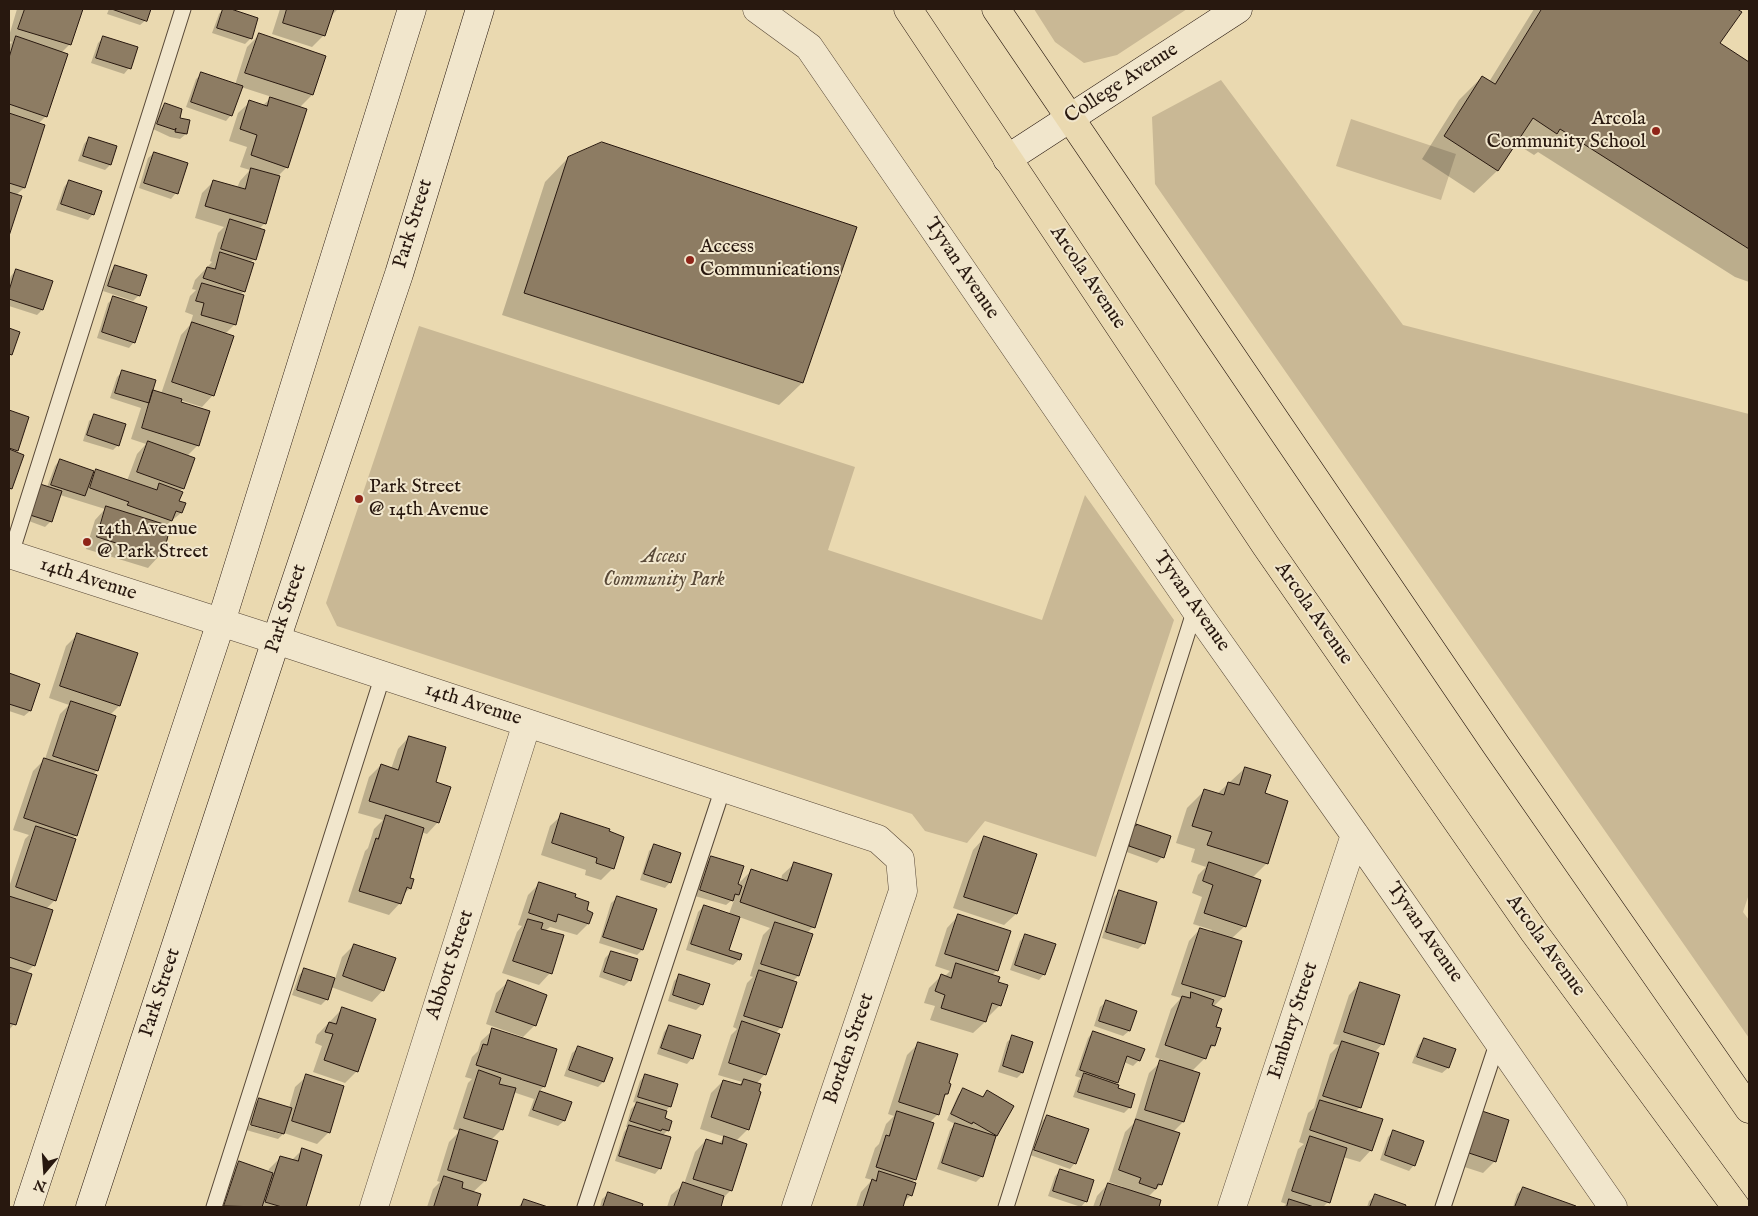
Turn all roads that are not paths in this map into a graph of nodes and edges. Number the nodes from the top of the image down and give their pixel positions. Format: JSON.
{"nodes":[{"id":1,"x":183,"y":9,"type":"edge"},
{"id":2,"x":412,"y":9,"type":"edge"},
{"id":3,"x":480,"y":9,"type":"edge"},
{"id":4,"x":757,"y":9,"type":"edge"},
{"id":5,"x":908,"y":9,"type":"edge"},
{"id":6,"x":996,"y":9,"type":"edge"},
{"id":7,"x":1238,"y":9,"type":"edge"},
{"id":8,"x":1069,"y":119,"type":"junction"},
{"id":9,"x":1007,"y":159,"type":"junction"},
{"id":10,"x":9,"y":557,"type":"edge"},
{"id":11,"x":1195,"y":609,"type":"junction"},
{"id":12,"x":221,"y":622,"type":"junction"},
{"id":13,"x":276,"y":640,"type":"junction"},
{"id":14,"x":383,"y":675,"type":"junction"},
{"id":15,"x":527,"y":723,"type":"junction"},
{"id":16,"x":723,"y":788,"type":"junction"},
{"id":17,"x":1355,"y":835,"type":"junction"},
{"id":18,"x":903,"y":891,"type":"joint"},
{"id":19,"x":1498,"y":1041,"type":"junction"},
{"id":20,"x":1749,"y":1109,"type":"edge"},
{"id":21,"x":28,"y":1207,"type":"edge"},
{"id":22,"x":90,"y":1207,"type":"edge"},
{"id":23,"x":214,"y":1207,"type":"edge"},
{"id":24,"x":374,"y":1207,"type":"edge"},
{"id":25,"x":585,"y":1207,"type":"edge"},
{"id":26,"x":796,"y":1207,"type":"edge"},
{"id":27,"x":1006,"y":1207,"type":"edge"},
{"id":28,"x":1232,"y":1207,"type":"edge"},
{"id":29,"x":1443,"y":1207,"type":"edge"},
{"id":30,"x":1613,"y":1207,"type":"edge"},
{"id":31,"x":1736,"y":1207,"type":"edge"}],
"edges":[{"from":1,"to":10,"type":"lane"},
{"from":2,"to":12,"type":"street"},
{"from":3,"to":13,"type":"street","name":"Park Street"},
{"from":4,"to":11,"type":"street","name":"Tyvan Avenue"},
{"from":5,"to":9,"type":"main road","name":"Arcola Avenue"},
{"from":6,"to":8,"type":"main road"},
{"from":7,"to":8,"type":"street","name":"College Avenue"},
{"from":8,"to":9,"type":"street","name":"College Avenue"},
{"from":8,"to":20,"type":"main road"},
{"from":9,"to":31,"type":"main road","name":"Arcola Avenue"},
{"from":10,"to":12,"type":"street","name":"14th Avenue"},
{"from":11,"to":17,"type":"street","name":"Tyvan Avenue"},
{"from":11,"to":27,"type":"lane"},
{"from":12,"to":13,"type":"street","name":"14th Avenue"},
{"from":12,"to":21,"type":"street"},
{"from":13,"to":14,"type":"street","name":"14th Avenue"},
{"from":13,"to":22,"type":"street","name":"Park Street"},
{"from":14,"to":15,"type":"street","name":"14th Avenue"},
{"from":14,"to":23,"type":"lane"},
{"from":15,"to":16,"type":"street","name":"14th Avenue"},
{"from":15,"to":24,"type":"street","name":"Abbott Street"},
{"from":16,"to":18,"type":"street","name":"14th Avenue"},
{"from":16,"to":25,"type":"lane"},
{"from":17,"to":19,"type":"street","name":"Tyvan Avenue"},
{"from":17,"to":28,"type":"street","name":"Embury Street"},
{"from":18,"to":26,"type":"street","name":"Borden Street"},
{"from":19,"to":29,"type":"lane"},
{"from":19,"to":30,"type":"street","name":"Tyvan Avenue"}]}
